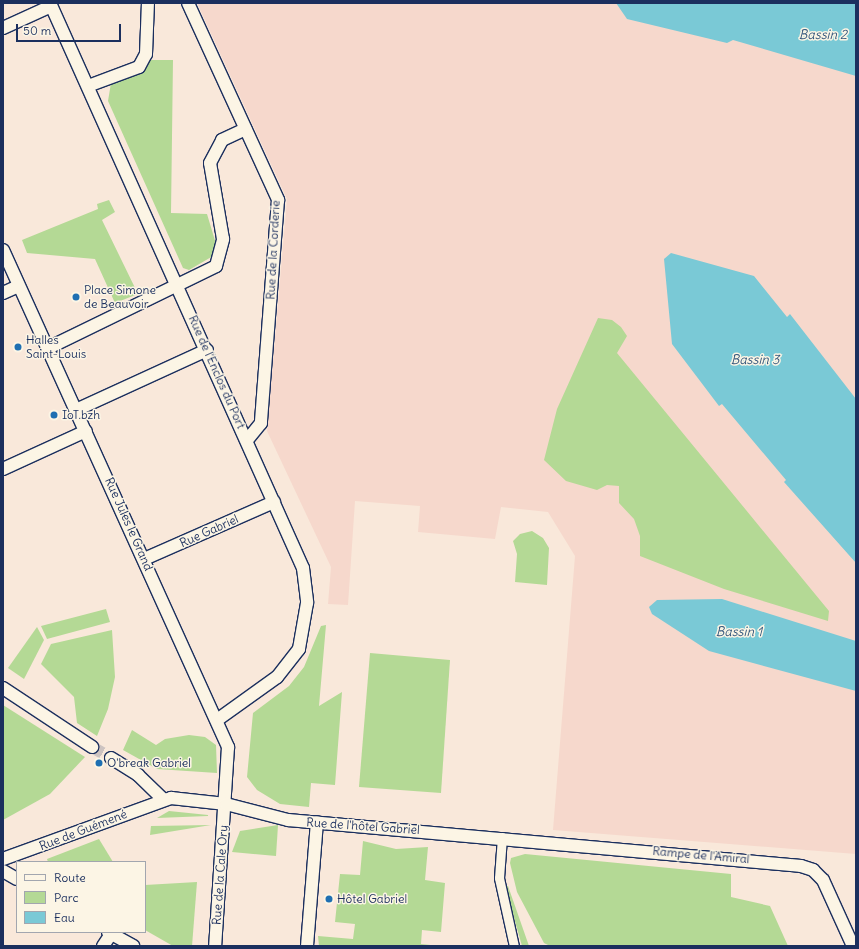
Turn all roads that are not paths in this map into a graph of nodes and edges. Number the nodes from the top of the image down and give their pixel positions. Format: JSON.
{"nodes":[{"id":1,"x":148,"y":3,"type":"edge"},
{"id":2,"x":188,"y":3,"type":"edge"},
{"id":3,"x":51,"y":4,"type":"edge"},
{"id":4,"x":3,"y":28,"type":"edge"},
{"id":5,"x":88,"y":86,"type":"junction"},
{"id":6,"x":246,"y":129,"type":"junction"},
{"id":7,"x":3,"y":250,"type":"edge"},
{"id":8,"x":19,"y":286,"type":"junction"},
{"id":9,"x":179,"y":286,"type":"junction"},
{"id":10,"x":3,"y":293,"type":"edge"},
{"id":11,"x":48,"y":348,"type":"junction"},
{"id":12,"x":207,"y":350,"type":"junction"},
{"id":13,"x":76,"y":410,"type":"junction"},
{"id":14,"x":86,"y":431,"type":"junction"},
{"id":15,"x":247,"y":440,"type":"junction"},
{"id":16,"x":3,"y":469,"type":"edge"},
{"id":17,"x":274,"y":502,"type":"junction"},
{"id":18,"x":144,"y":559,"type":"junction"},
{"id":19,"x":3,"y":688,"type":"edge"},
{"id":20,"x":217,"y":720,"type":"junction"},
{"id":21,"x":92,"y":747,"type":"tunnel mouth"},
{"id":22,"x":111,"y":758,"type":"tunnel mouth"},
{"id":23,"x":163,"y":799,"type":"junction"},
{"id":24,"x":226,"y":804,"type":"junction"},
{"id":25,"x":317,"y":822,"type":"junction"},
{"id":26,"x":502,"y":837,"type":"junction"},
{"id":27,"x":3,"y":859,"type":"edge"},
{"id":28,"x":3,"y":871,"type":"edge"},
{"id":29,"x":16,"y":878,"type":"edge"},
{"id":30,"x":110,"y":933,"type":"edge"},
{"id":31,"x":103,"y":946,"type":"edge"},
{"id":32,"x":132,"y":946,"type":"edge"},
{"id":33,"x":215,"y":946,"type":"edge"},
{"id":34,"x":307,"y":946,"type":"edge"},
{"id":35,"x":514,"y":946,"type":"edge"},
{"id":36,"x":853,"y":946,"type":"edge"}],
"edges":[{"from":1,"to":5,"type":"street"},
{"from":2,"to":6,"type":"street","name":"Rue de la Corderie"},
{"from":3,"to":4,"type":"street"},
{"from":3,"to":5,"type":"street","name":"Rue de l'Enclos du Port"},
{"from":5,"to":9,"type":"street","name":"Rue de l'Enclos du Port"},
{"from":6,"to":9,"type":"street"},
{"from":6,"to":15,"type":"street","name":"Rue de la Corderie"},
{"from":7,"to":8,"type":"street","name":"Rue Jules le Grand"},
{"from":8,"to":10,"type":"street"},
{"from":8,"to":11,"type":"street","name":"Rue Jules le Grand"},
{"from":9,"to":11,"type":"street"},
{"from":9,"to":12,"type":"street","name":"Rue de l'Enclos du Port"},
{"from":11,"to":13,"type":"street","name":"Rue Jules le Grand"},
{"from":12,"to":13,"type":"street"},
{"from":12,"to":15,"type":"street","name":"Rue de l'Enclos du Port"},
{"from":13,"to":14,"type":"street","name":"Rue Jules le Grand"},
{"from":14,"to":16,"type":"street"},
{"from":14,"to":18,"type":"street","name":"Rue Jules le Grand"},
{"from":15,"to":17,"type":"street","name":"Rue de l'Enclos du Port"},
{"from":17,"to":18,"type":"street","name":"Rue Gabriel"},
{"from":17,"to":20,"type":"street","name":"Rue de l'Enclos du Port"},
{"from":18,"to":20,"type":"street","name":"Rue Jules le Grand"},
{"from":19,"to":21,"type":"street"},
{"from":20,"to":24,"type":"street","name":"Rue Jules le Grand"},
{"from":22,"to":23,"type":"street"},
{"from":23,"to":24,"type":"street","name":"Rue de l'hôtel Gabriel"},
{"from":23,"to":27,"type":"street","name":"Rue de Guémené"},
{"from":24,"to":25,"type":"street","name":"Rue de l'hôtel Gabriel"},
{"from":24,"to":33,"type":"street","name":"Rue de la Cale Ory"},
{"from":25,"to":26,"type":"street","name":"Rue de l'hôtel Gabriel"},
{"from":25,"to":34,"type":"street"},
{"from":26,"to":35,"type":"street"},
{"from":26,"to":36,"type":"street","name":"Rampe de l'Amiral"},
{"from":28,"to":29,"type":"street"},
{"from":30,"to":31,"type":"street"},
{"from":30,"to":32,"type":"street"}]}
